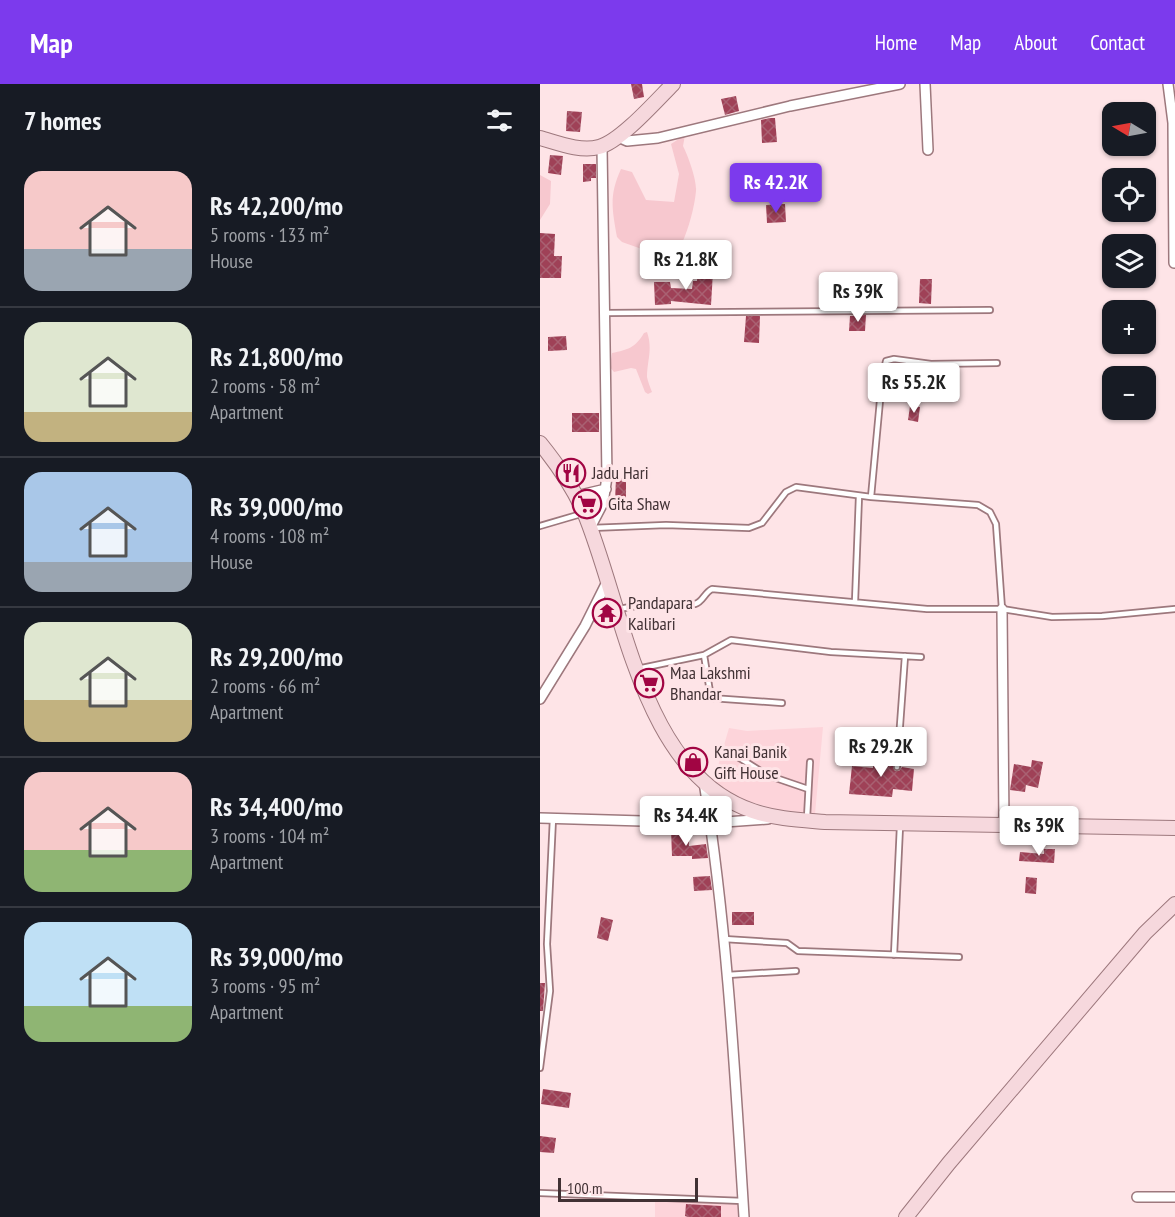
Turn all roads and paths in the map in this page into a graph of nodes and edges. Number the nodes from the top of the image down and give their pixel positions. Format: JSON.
{"nodes":[{"id":1,"x":673,"y":84,"type":"edge"},
{"id":2,"x":900,"y":84,"type":"edge"},
{"id":3,"x":924,"y":84,"type":"edge"},
{"id":4,"x":1168,"y":84,"type":"edge"},
{"id":5,"x":618,"y":137,"type":"junction"},
{"id":6,"x":540,"y":138,"type":"edge"},
{"id":7,"x":602,"y":147,"type":"junction"},
{"id":8,"x":928,"y":150,"type":"dead end"},
{"id":9,"x":1174,"y":263,"type":"edge"},
{"id":10,"x":990,"y":310,"type":"dead end"},
{"id":11,"x":606,"y":313,"type":"junction"},
{"id":12,"x":997,"y":363,"type":"dead end"},
{"id":13,"x":540,"y":443,"type":"edge"},
{"id":14,"x":606,"y":489,"type":"junction"},
{"id":15,"x":576,"y":495,"type":"junction"},
{"id":16,"x":860,"y":496,"type":"junction"},
{"id":17,"x":871,"y":498,"type":"junction"},
{"id":18,"x":584,"y":513,"type":"junction"},
{"id":19,"x":540,"y":526,"type":"edge"},
{"id":20,"x":590,"y":528,"type":"junction"},
{"id":21,"x":608,"y":580,"type":"junction"},
{"id":22,"x":855,"y":602,"type":"junction"},
{"id":23,"x":617,"y":609,"type":"junction"},
{"id":24,"x":1002,"y":609,"type":"junction"},
{"id":25,"x":1175,"y":609,"type":"edge"},
{"id":26,"x":704,"y":655,"type":"junction"},
{"id":27,"x":905,"y":656,"type":"junction"},
{"id":28,"x":921,"y":657,"type":"dead end"},
{"id":29,"x":638,"y":669,"type":"junction"},
{"id":30,"x":540,"y":699,"type":"edge"},
{"id":31,"x":782,"y":703,"type":"dead end"},
{"id":32,"x":738,"y":758,"type":"dead end"},
{"id":33,"x":810,"y":762,"type":"dead end"},
{"id":34,"x":897,"y":767,"type":"dead end"},
{"id":35,"x":704,"y":782,"type":"junction"},
{"id":36,"x":808,"y":789,"type":"junction"},
{"id":37,"x":540,"y":818,"type":"edge"},
{"id":38,"x":553,"y":818,"type":"junction"},
{"id":39,"x":781,"y":818,"type":"junction"},
{"id":40,"x":807,"y":820,"type":"junction"},
{"id":41,"x":711,"y":823,"type":"junction"},
{"id":42,"x":900,"y":823,"type":"junction"},
{"id":43,"x":1004,"y":825,"type":"junction"},
{"id":44,"x":1175,"y":828,"type":"edge"},
{"id":45,"x":1175,"y":904,"type":"edge"},
{"id":46,"x":724,"y":939,"type":"junction"},
{"id":47,"x":540,"y":944,"type":"edge"},
{"id":48,"x":547,"y":944,"type":"junction"},
{"id":49,"x":894,"y":955,"type":"junction"},
{"id":50,"x":959,"y":957,"type":"dead end"},
{"id":51,"x":796,"y":971,"type":"dead end"},
{"id":52,"x":727,"y":975,"type":"junction"},
{"id":53,"x":541,"y":1062,"type":"edge"},
{"id":54,"x":540,"y":1068,"type":"edge"},
{"id":55,"x":540,"y":1193,"type":"edge"},
{"id":56,"x":1137,"y":1197,"type":"dead end"},
{"id":57,"x":1175,"y":1197,"type":"edge"},
{"id":58,"x":743,"y":1201,"type":"junction"},
{"id":59,"x":744,"y":1217,"type":"edge"},
{"id":60,"x":906,"y":1217,"type":"edge"}],
"edges":[{"from":1,"to":5,"type":"main road"},
{"from":2,"to":5,"type":"street"},
{"from":3,"to":8,"type":"street"},
{"from":4,"to":9,"type":"street"},
{"from":5,"to":7,"type":"main road"},
{"from":6,"to":7,"type":"main road"},
{"from":7,"to":11,"type":"street"},
{"from":10,"to":11,"type":"lane"},
{"from":11,"to":14,"type":"street"},
{"from":12,"to":17,"type":"lane"},
{"from":13,"to":15,"type":"main road"},
{"from":14,"to":15,"type":"street"},
{"from":14,"to":20,"type":"street"},
{"from":15,"to":18,"type":"main road"},
{"from":16,"to":17,"type":"lane"},
{"from":16,"to":20,"type":"lane"},
{"from":16,"to":22,"type":"lane"},
{"from":17,"to":24,"type":"lane"},
{"from":18,"to":19,"type":"lane"},
{"from":18,"to":20,"type":"main road"},
{"from":20,"to":21,"type":"main road"},
{"from":21,"to":23,"type":"main road"},
{"from":21,"to":30,"type":"street"},
{"from":22,"to":23,"type":"lane"},
{"from":22,"to":24,"type":"lane"},
{"from":23,"to":29,"type":"main road"},
{"from":24,"to":25,"type":"lane"},
{"from":24,"to":43,"type":"street"},
{"from":26,"to":27,"type":"lane"},
{"from":26,"to":29,"type":"lane"},
{"from":26,"to":31,"type":"lane"},
{"from":27,"to":28,"type":"lane"},
{"from":27,"to":34,"type":"lane"},
{"from":29,"to":35,"type":"main road"},
{"from":32,"to":36,"type":"lane"},
{"from":33,"to":36,"type":"lane"},
{"from":35,"to":39,"type":"main road"},
{"from":35,"to":41,"type":"street"},
{"from":36,"to":40,"type":"lane"},
{"from":37,"to":38,"type":"street"},
{"from":38,"to":41,"type":"street"},
{"from":38,"to":48,"type":"lane"},
{"from":39,"to":40,"type":"main road"},
{"from":39,"to":41,"type":"street"},
{"from":40,"to":42,"type":"main road"},
{"from":41,"to":46,"type":"street"},
{"from":42,"to":43,"type":"main road"},
{"from":42,"to":49,"type":"lane"},
{"from":43,"to":44,"type":"main road"},
{"from":45,"to":60,"type":"main road"},
{"from":46,"to":49,"type":"lane"},
{"from":46,"to":52,"type":"street"},
{"from":47,"to":48,"type":"lane"},
{"from":48,"to":53,"type":"lane"},
{"from":49,"to":50,"type":"lane"},
{"from":51,"to":52,"type":"lane"},
{"from":52,"to":58,"type":"street"},
{"from":53,"to":54,"type":"lane"},
{"from":55,"to":58,"type":"lane"},
{"from":56,"to":57,"type":"street"},
{"from":58,"to":59,"type":"street"}]}
